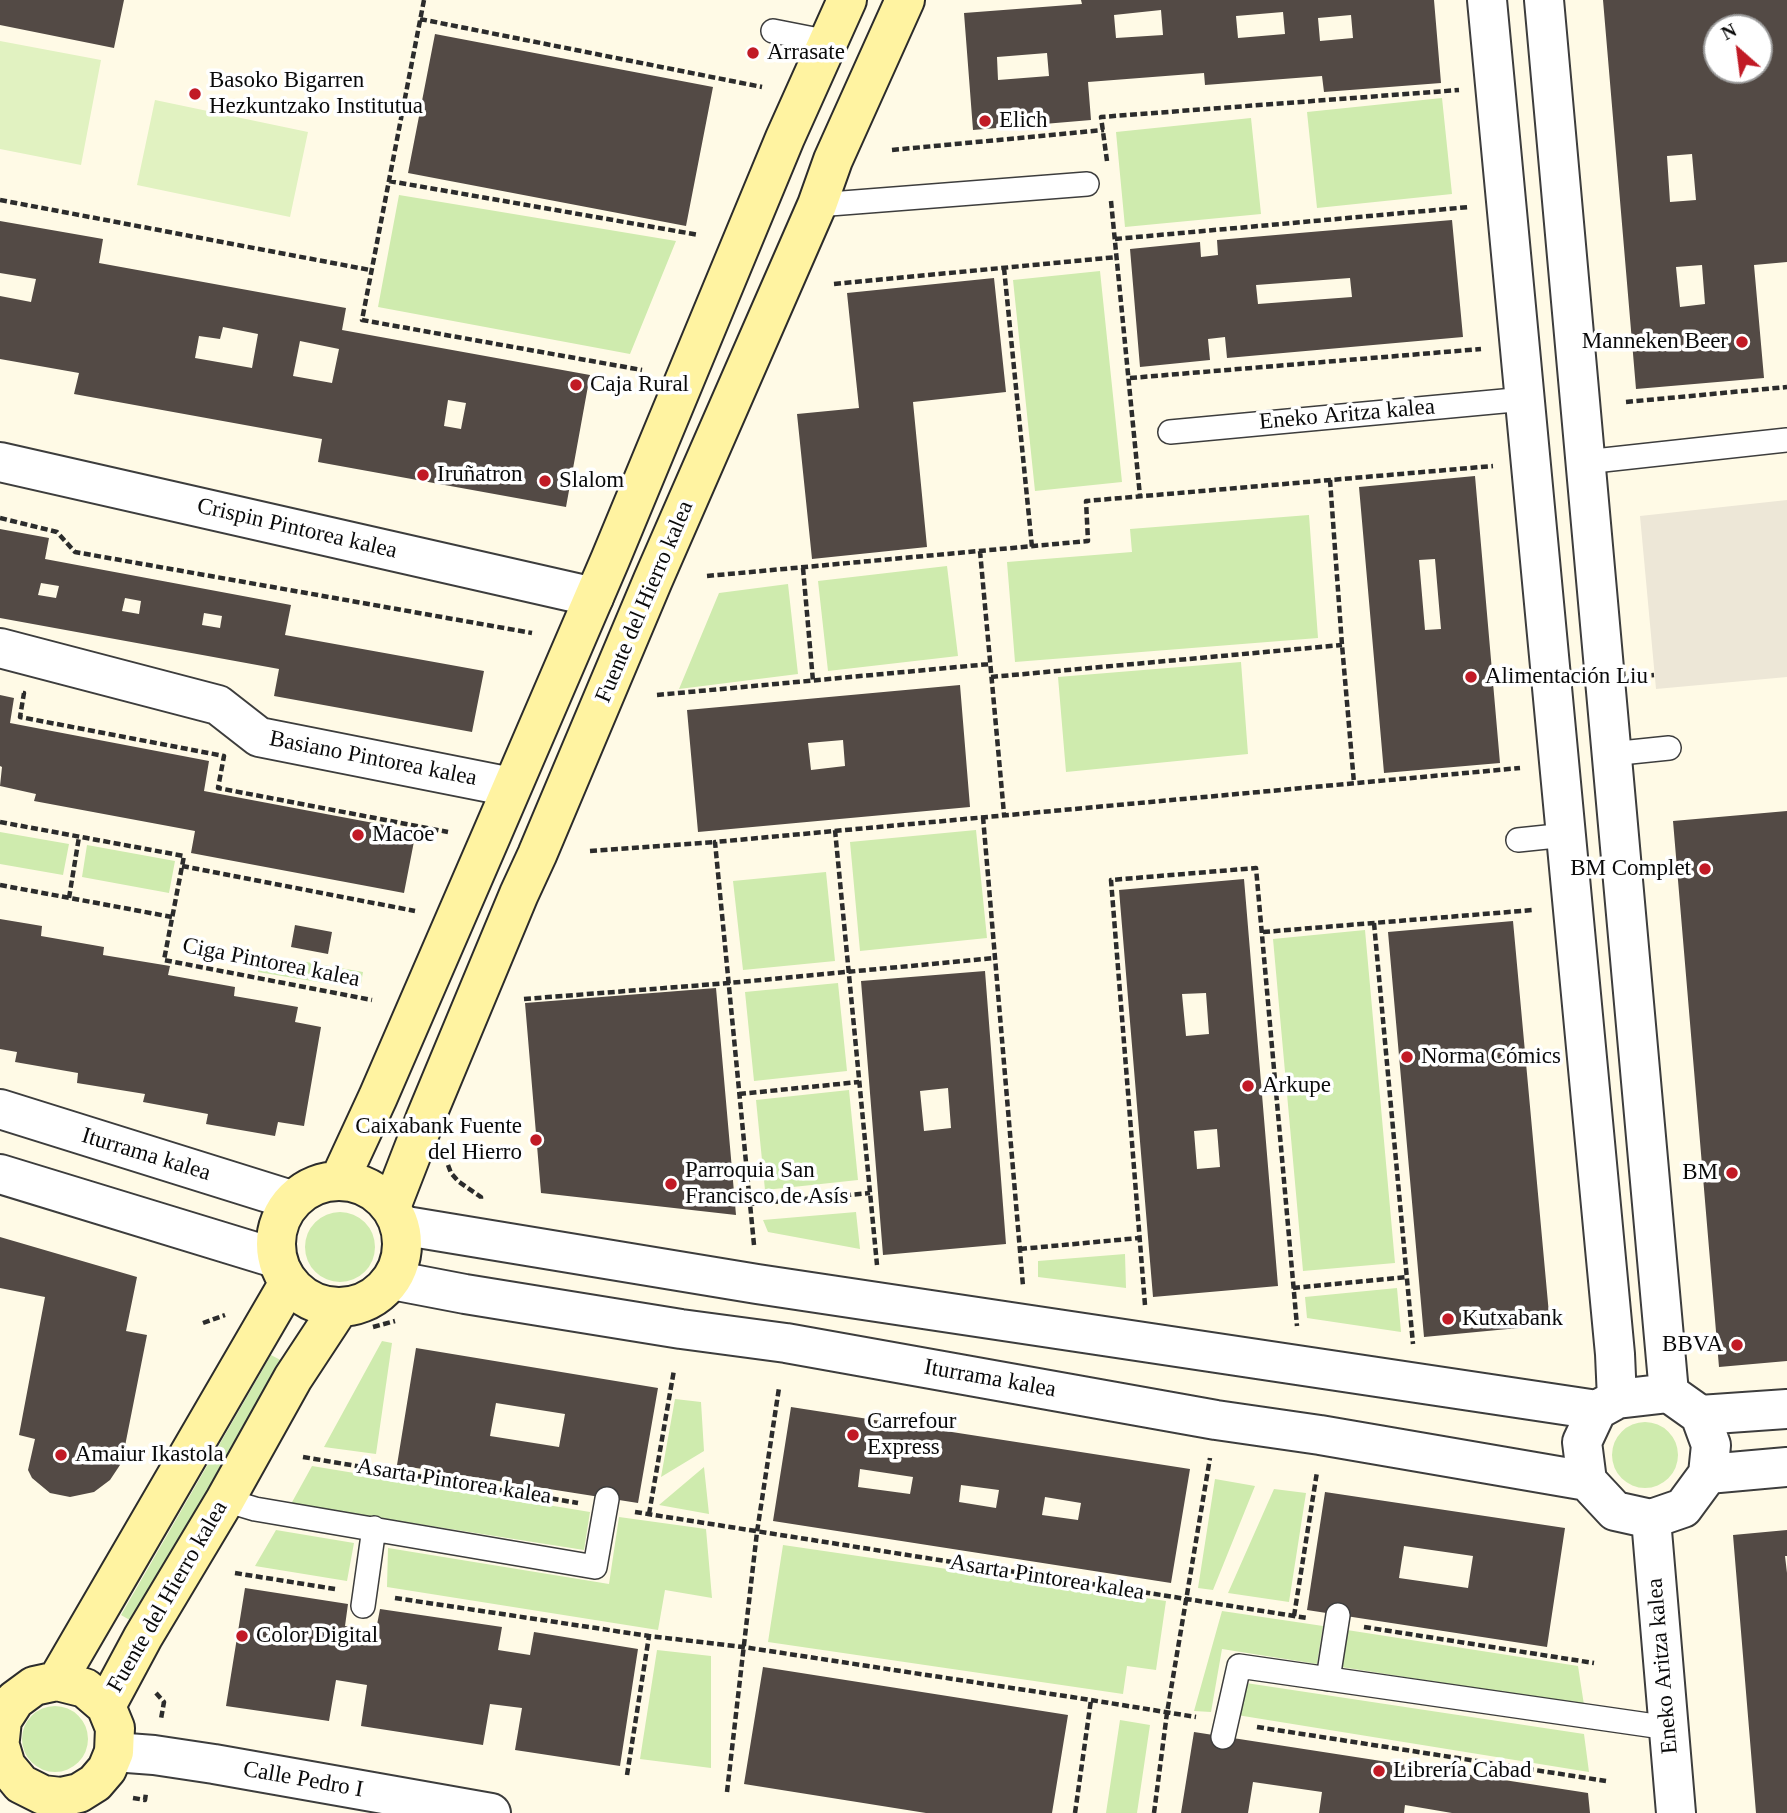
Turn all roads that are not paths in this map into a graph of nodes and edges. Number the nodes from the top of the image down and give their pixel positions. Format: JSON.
{"nodes":[{"id":1,"x":847,"y":0,"type":"edge"},
{"id":2,"x":905,"y":0,"type":"edge"},
{"id":3,"x":1487,"y":0,"type":"edge"},
{"id":4,"x":1544,"y":0,"type":"edge"},
{"id":5,"x":773,"y":31,"type":"dead end"},
{"id":6,"x":829,"y":42,"type":"junction"},
{"id":7,"x":1087,"y":184,"type":"dead end"},
{"id":8,"x":817,"y":205,"type":"junction"},
{"id":9,"x":1525,"y":399,"type":"junction"},
{"id":10,"x":1170,"y":432,"type":"dead end"},
{"id":11,"x":1787,"y":440,"type":"edge"},
{"id":12,"x":0,"y":461,"type":"edge"},
{"id":13,"x":1585,"y":462,"type":"junction"},
{"id":14,"x":594,"y":597,"type":"junction"},
{"id":15,"x":0,"y":648,"type":"edge"},
{"id":16,"x":1669,"y":748,"type":"dead end"},
{"id":17,"x":1612,"y":754,"type":"junction"},
{"id":18,"x":511,"y":787,"type":"junction"},
{"id":19,"x":1566,"y":835,"type":"junction"},
{"id":20,"x":1518,"y":840,"type":"dead end"},
{"id":21,"x":0,"y":1110,"type":"edge"},
{"id":22,"x":0,"y":1174,"type":"edge"},
{"id":23,"x":340,"y":1179,"type":"junction"},
{"id":24,"x":291,"y":1200,"type":"junction"},
{"id":25,"x":396,"y":1216,"type":"junction"},
{"id":26,"x":281,"y":1271,"type":"junction"},
{"id":27,"x":392,"y":1280,"type":"junction"},
{"id":28,"x":338,"y":1308,"type":"junction"},
{"id":29,"x":1668,"y":1393,"type":"junction"},
{"id":30,"x":1607,"y":1404,"type":"junction"},
{"id":31,"x":1787,"y":1409,"type":"edge"},
{"id":32,"x":1700,"y":1415,"type":"junction"},
{"id":33,"x":1787,"y":1467,"type":"edge"},
{"id":34,"x":1709,"y":1474,"type":"junction"},
{"id":35,"x":1587,"y":1481,"type":"junction"},
{"id":36,"x":225,"y":1500,"type":"junction"},
{"id":37,"x":606,"y":1503,"type":"road end"},
{"id":38,"x":1651,"y":1519,"type":"junction"},
{"id":39,"x":374,"y":1528,"type":"junction"},
{"id":40,"x":364,"y":1600,"type":"road end"},
{"id":41,"x":1337,"y":1619,"type":"road end"},
{"id":42,"x":1328,"y":1679,"type":"junction"},
{"id":43,"x":57,"y":1681,"type":"junction"},
{"id":44,"x":106,"y":1706,"type":"junction"},
{"id":45,"x":1668,"y":1728,"type":"junction"},
{"id":46,"x":1225,"y":1730,"type":"road end"},
{"id":47,"x":0,"y":1739,"type":"edge"},
{"id":48,"x":0,"y":1746,"type":"edge"},
{"id":49,"x":114,"y":1752,"type":"junction"},
{"id":50,"x":41,"y":1804,"type":"edge"},
{"id":51,"x":491,"y":1813,"type":"edge"},
{"id":52,"x":1676,"y":1813,"type":"edge"}],
"edges":[{"from":1,"to":6,"type":"main road"},
{"from":2,"to":8,"type":"main road","name":"Fuente del Hierro kalea"},
{"from":3,"to":9,"type":"street"},
{"from":4,"to":13,"type":"street"},
{"from":5,"to":6,"type":"lane"},
{"from":6,"to":14,"type":"main road"},
{"from":7,"to":8,"type":"lane"},
{"from":8,"to":25,"type":"main road","name":"Fuente del Hierro kalea"},
{"from":9,"to":10,"type":"lane","name":"Eneko Aritza kalea"},
{"from":9,"to":19,"type":"street"},
{"from":11,"to":13,"type":"lane"},
{"from":12,"to":14,"type":"street","name":"Crispin Pintorea kalea"},
{"from":13,"to":17,"type":"street"},
{"from":14,"to":18,"type":"main road"},
{"from":15,"to":18,"type":"street","name":"Basiano Pintorea kalea"},
{"from":16,"to":17,"type":"lane"},
{"from":17,"to":29,"type":"street"},
{"from":18,"to":23,"type":"main road"},
{"from":19,"to":20,"type":"lane"},
{"from":19,"to":30,"type":"street"},
{"from":21,"to":24,"type":"street","name":"Iturrama kalea"},
{"from":22,"to":26,"type":"street"},
{"from":23,"to":24,"type":"main road"},
{"from":23,"to":25,"type":"main road"},
{"from":24,"to":26,"type":"main road"},
{"from":25,"to":27,"type":"main road"},
{"from":25,"to":30,"type":"street"},
{"from":26,"to":28,"type":"main road"},
{"from":26,"to":43,"type":"main road"},
{"from":27,"to":28,"type":"main road"},
{"from":27,"to":35,"type":"street","name":"Iturrama kalea"},
{"from":28,"to":36,"type":"main road","name":"Fuente del Hierro kalea"},
{"from":29,"to":30,"type":"street"},
{"from":29,"to":32,"type":"street"},
{"from":30,"to":35,"type":"street"},
{"from":31,"to":32,"type":"street"},
{"from":32,"to":34,"type":"street"},
{"from":33,"to":34,"type":"street"},
{"from":34,"to":38,"type":"street"},
{"from":35,"to":38,"type":"street"},
{"from":36,"to":39,"type":"lane"},
{"from":36,"to":44,"type":"main road","name":"Fuente del Hierro kalea"},
{"from":37,"to":39,"type":"lane"},
{"from":38,"to":45,"type":"street","name":"Eneko Aritza kalea"},
{"from":39,"to":40,"type":"lane"},
{"from":41,"to":42,"type":"lane"},
{"from":42,"to":45,"type":"lane"},
{"from":42,"to":46,"type":"lane"},
{"from":43,"to":44,"type":"main road"},
{"from":43,"to":47,"type":"main road"},
{"from":44,"to":49,"type":"main road"},
{"from":45,"to":52,"type":"street","name":"Eneko Aritza kalea"},
{"from":48,"to":50,"type":"main road"},
{"from":49,"to":50,"type":"main road"},
{"from":49,"to":51,"type":"street","name":"Calle Pedro I"}]}
